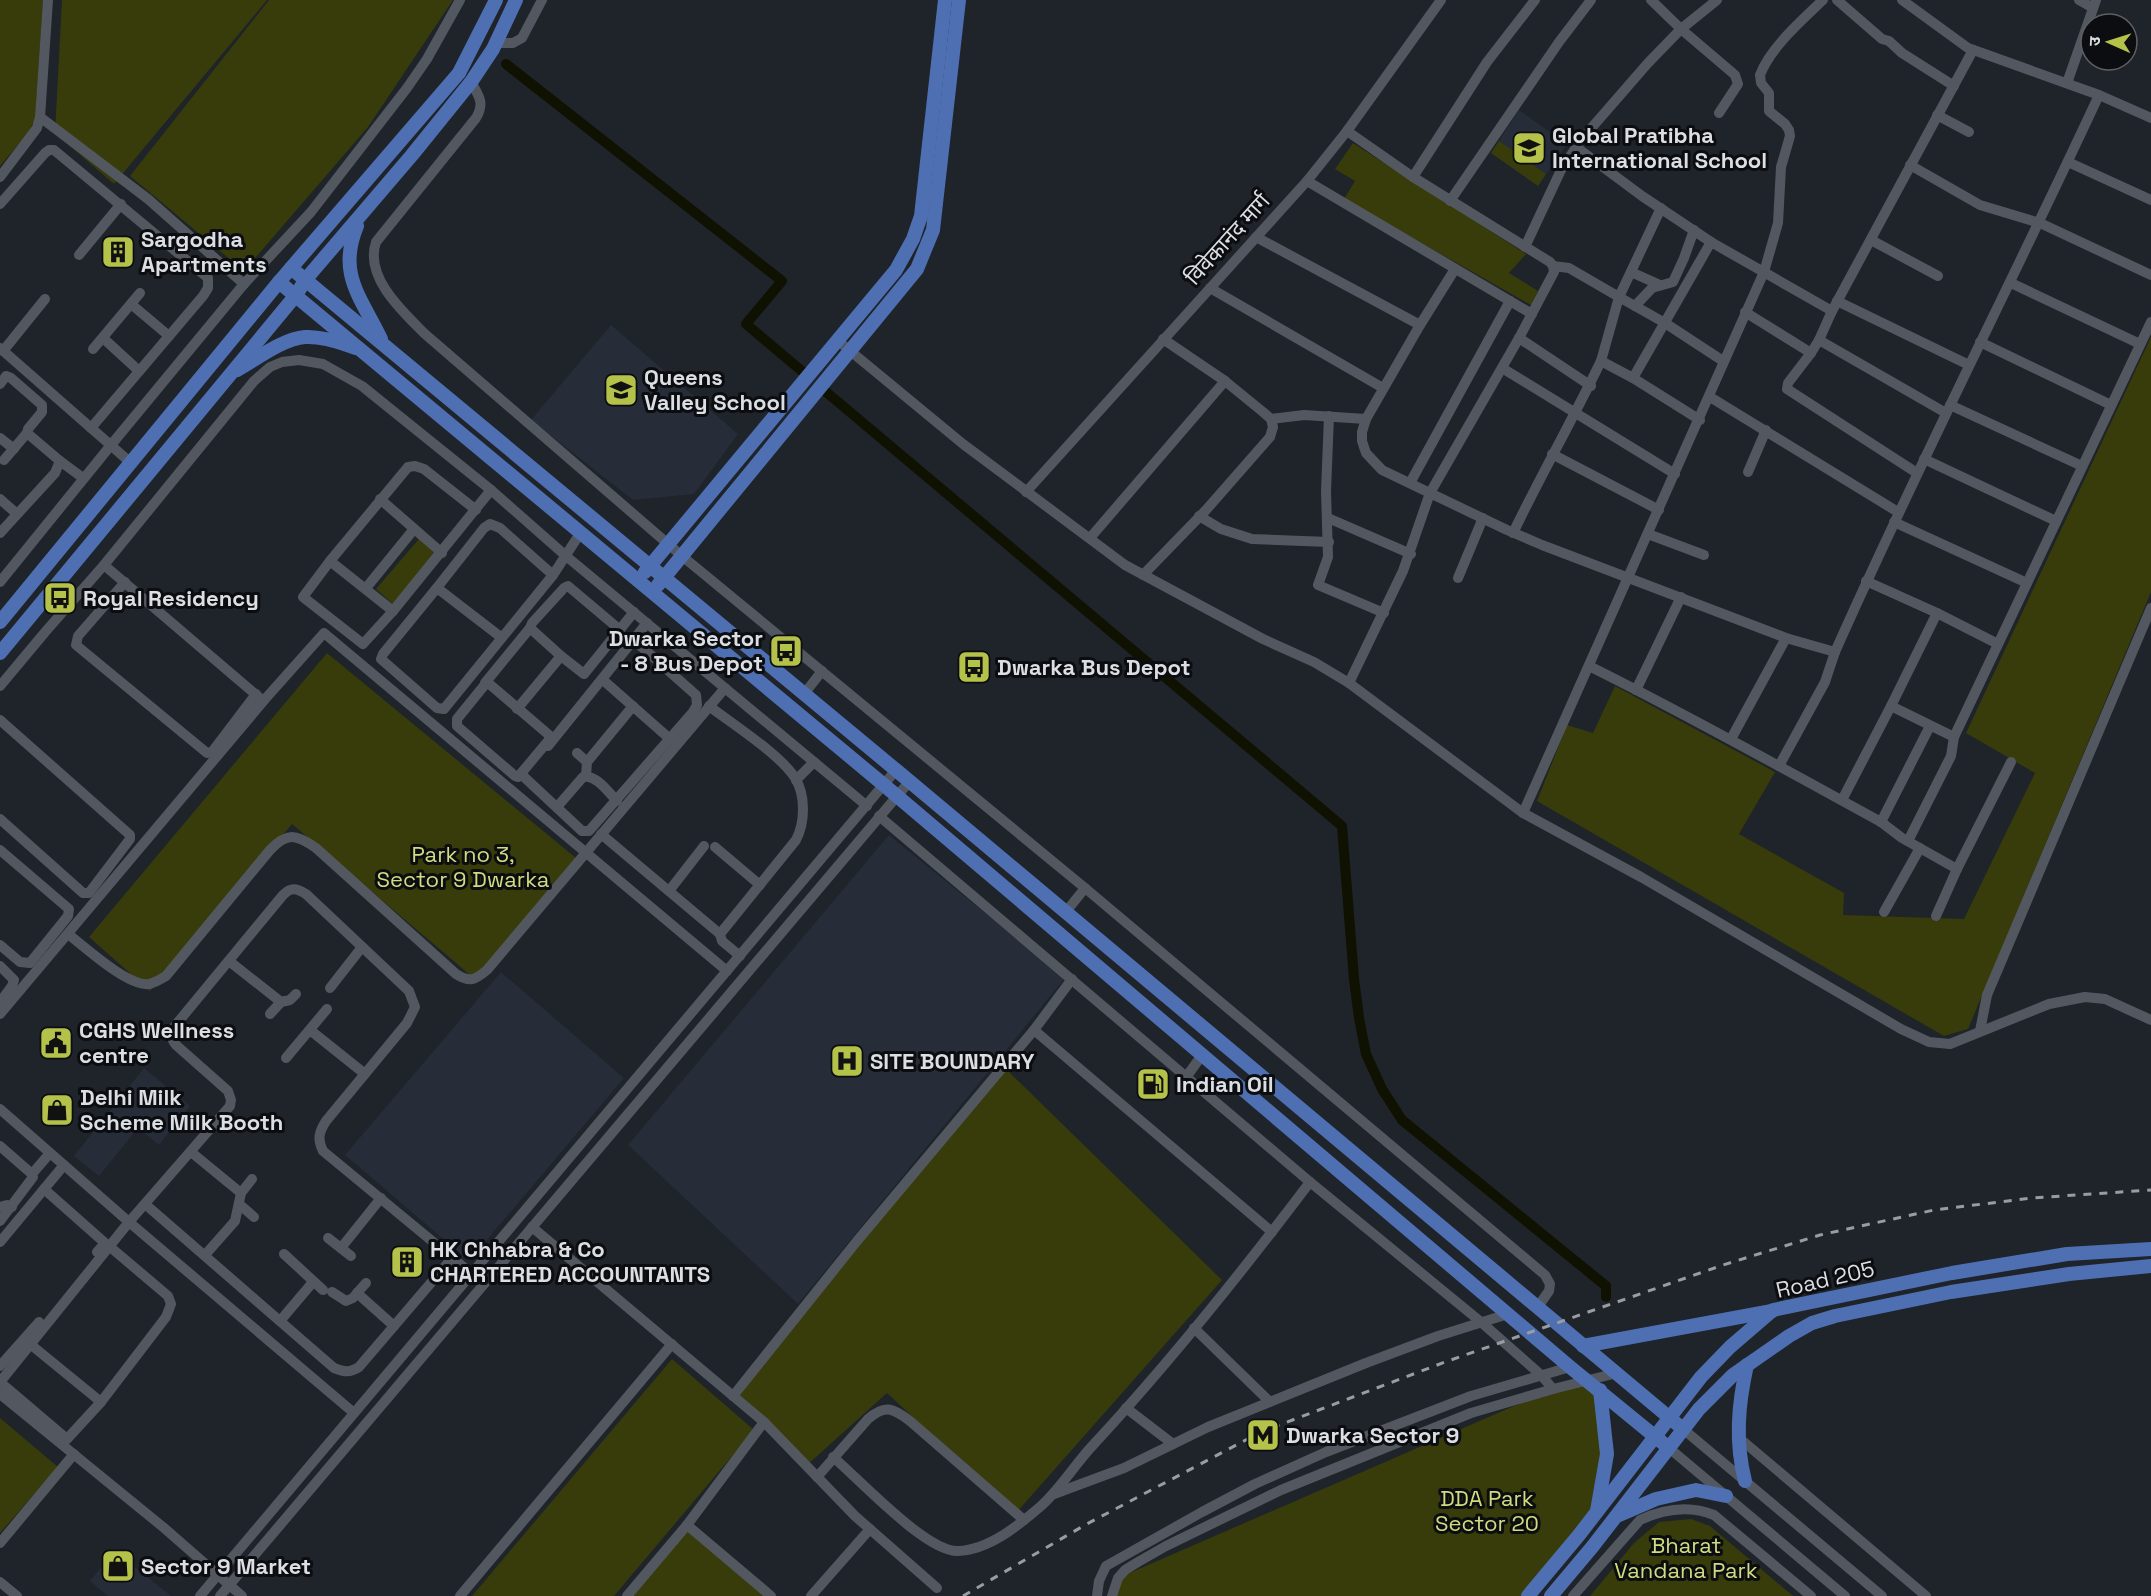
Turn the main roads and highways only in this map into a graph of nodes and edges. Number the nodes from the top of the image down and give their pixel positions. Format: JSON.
{"nodes":[{"id":1,"x":496,"y":0,"type":"edge"},
{"id":2,"x":516,"y":0,"type":"edge"},
{"id":3,"x":945,"y":0,"type":"edge"},
{"id":4,"x":959,"y":0,"type":"edge"},
{"id":5,"x":363,"y":213,"type":"junction"},
{"id":6,"x":291,"y":267,"type":"junction"},
{"id":7,"x":306,"y":279,"type":"junction"},
{"id":8,"x":279,"y":282,"type":"junction"},
{"id":9,"x":296,"y":295,"type":"junction"},
{"id":10,"x":382,"y":343,"type":"junction"},
{"id":11,"x":361,"y":349,"type":"junction"},
{"id":12,"x":230,"y":374,"type":"junction"},
{"id":13,"x":650,"y":565,"type":"junction"},
{"id":14,"x":664,"y":578,"type":"junction"},
{"id":15,"x":637,"y":580,"type":"junction"},
{"id":16,"x":652,"y":592,"type":"junction"},
{"id":17,"x":0,"y":622,"type":"edge"},
{"id":18,"x":0,"y":651,"type":"edge"},
{"id":19,"x":2151,"y":1249,"type":"edge"},
{"id":20,"x":2151,"y":1266,"type":"edge"},
{"id":21,"x":1773,"y":1310,"type":"junction"},
{"id":22,"x":1582,"y":1346,"type":"junction"},
{"id":23,"x":1747,"y":1365,"type":"junction"},
{"id":24,"x":1595,"y":1386,"type":"junction"},
{"id":25,"x":1670,"y":1418,"type":"junction"},
{"id":26,"x":1683,"y":1429,"type":"junction"},
{"id":27,"x":1656,"y":1437,"type":"junction"},
{"id":28,"x":1669,"y":1448,"type":"junction"},
{"id":29,"x":1745,"y":1481,"type":"road end"},
{"id":30,"x":1726,"y":1496,"type":"road end"},
{"id":31,"x":1596,"y":1514,"type":"junction"},
{"id":32,"x":1615,"y":1517,"type":"junction"},
{"id":33,"x":1528,"y":1596,"type":"edge"},
{"id":34,"x":1551,"y":1596,"type":"edge"}],
"edges":[{"from":1,"to":6,"type":"main road"},
{"from":2,"to":5,"type":"main road"},
{"from":3,"to":13,"type":"main road"},
{"from":4,"to":14,"type":"main road"},
{"from":5,"to":7,"type":"main road"},
{"from":5,"to":10,"type":"main road"},
{"from":6,"to":7,"type":"main road"},
{"from":6,"to":8,"type":"main road"},
{"from":7,"to":9,"type":"main road"},
{"from":7,"to":10,"type":"main road"},
{"from":8,"to":9,"type":"main road"},
{"from":8,"to":17,"type":"main road"},
{"from":9,"to":11,"type":"main road"},
{"from":9,"to":12,"type":"main road"},
{"from":10,"to":13,"type":"main road"},
{"from":11,"to":12,"type":"main road"},
{"from":11,"to":15,"type":"main road"},
{"from":12,"to":18,"type":"main road"},
{"from":13,"to":14,"type":"main road"},
{"from":13,"to":15,"type":"main road"},
{"from":14,"to":16,"type":"main road"},
{"from":14,"to":22,"type":"main road"},
{"from":15,"to":16,"type":"main road"},
{"from":16,"to":24,"type":"main road"},
{"from":19,"to":21,"type":"main road","name":"Road 205"},
{"from":20,"to":23,"type":"main road","name":"Road 205"},
{"from":21,"to":22,"type":"main road"},
{"from":21,"to":25,"type":"main road","name":"Road 205"},
{"from":22,"to":25,"type":"main road"},
{"from":23,"to":26,"type":"main road","name":"Road 205"},
{"from":23,"to":29,"type":"main road"},
{"from":24,"to":27,"type":"main road"},
{"from":24,"to":31,"type":"main road"},
{"from":25,"to":26,"type":"main road"},
{"from":25,"to":27,"type":"main road","name":"Road 205"},
{"from":26,"to":28,"type":"main road","name":"Road 205"},
{"from":27,"to":28,"type":"main road"},
{"from":27,"to":31,"type":"main road","name":"Road 205"},
{"from":28,"to":32,"type":"main road","name":"Road 205"},
{"from":30,"to":32,"type":"main road"},
{"from":31,"to":33,"type":"main road","name":"Road 205"},
{"from":32,"to":34,"type":"main road","name":"Road 205"}]}
